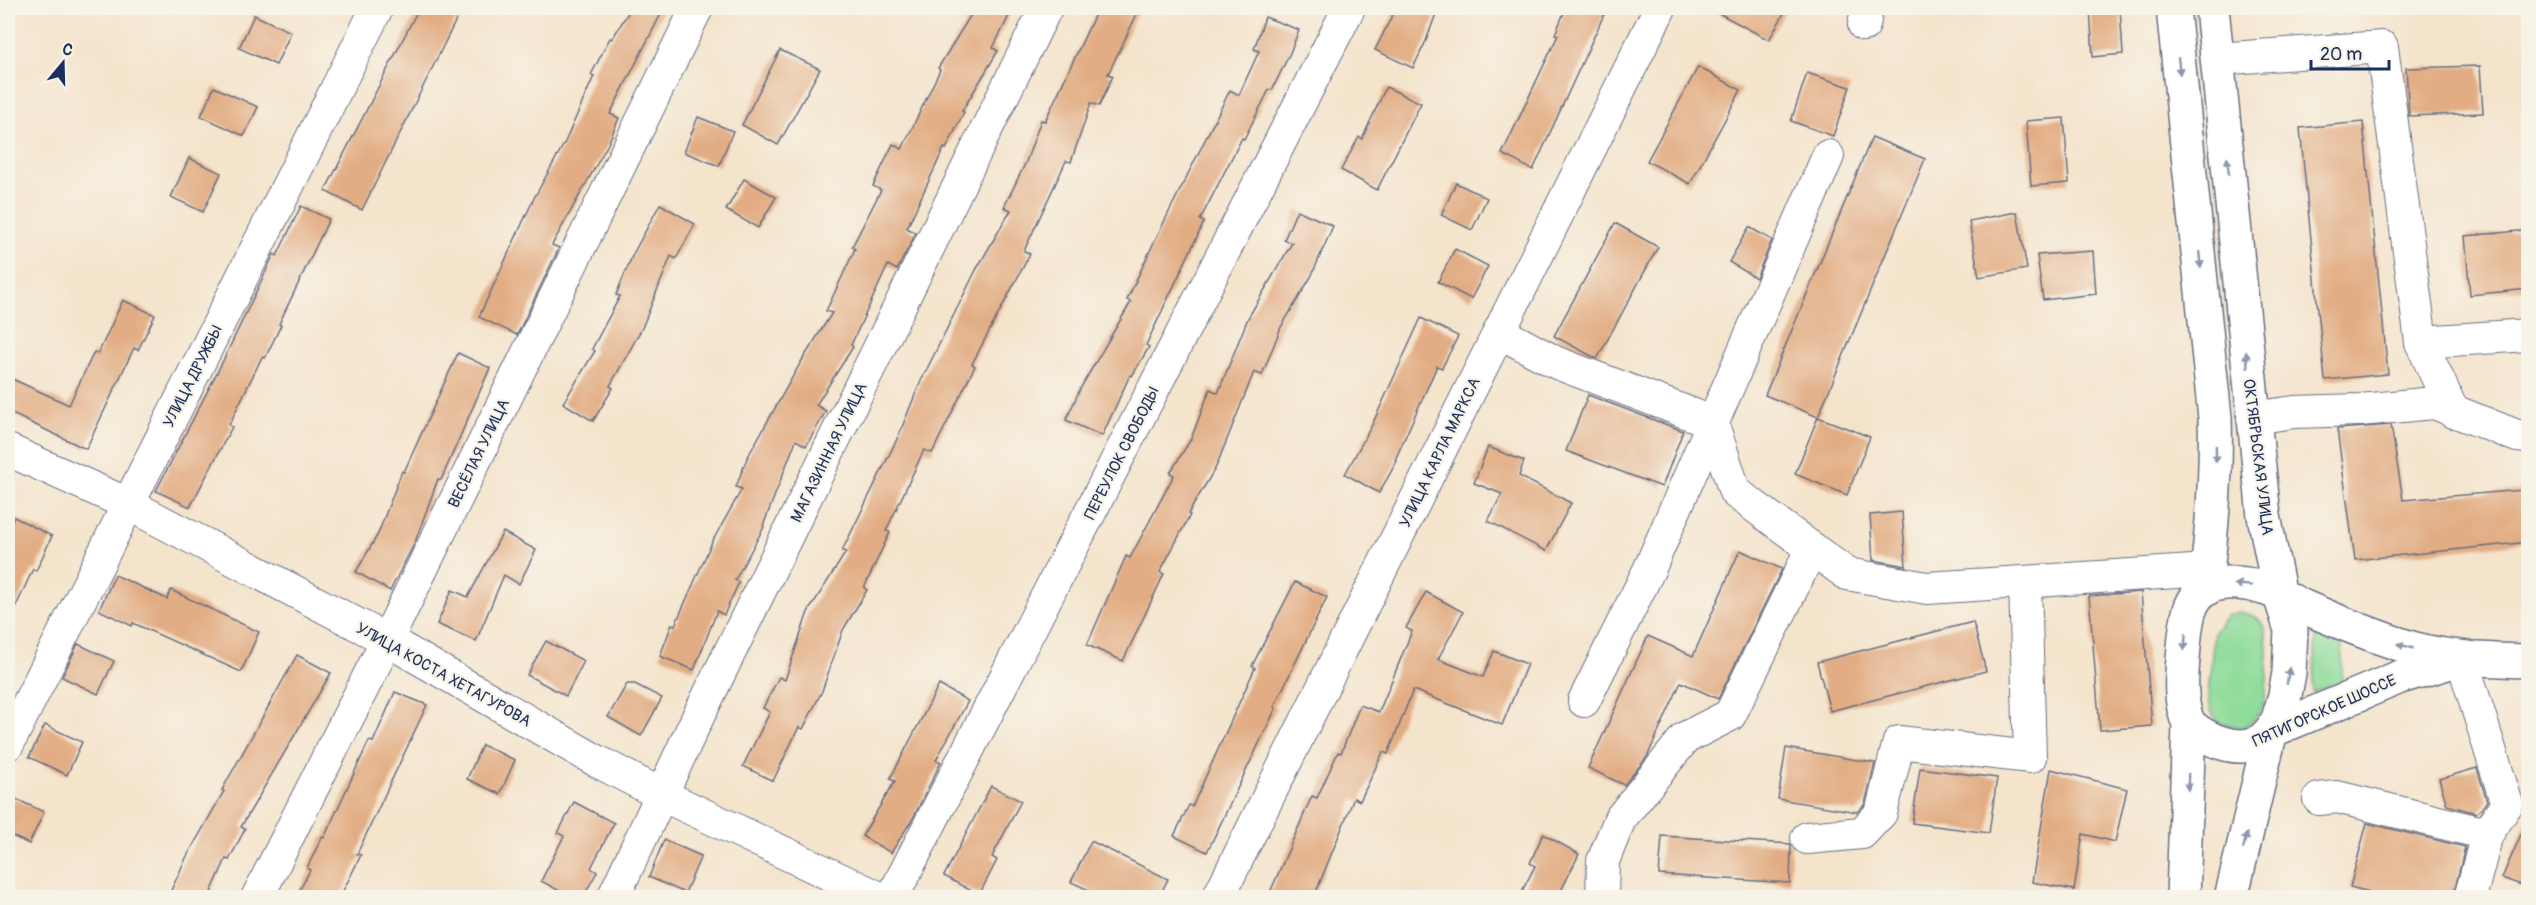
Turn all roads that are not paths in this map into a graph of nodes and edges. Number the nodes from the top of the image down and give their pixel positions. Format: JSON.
{"nodes":[{"id":1,"x":376,"y":8,"type":"edge"},
{"id":2,"x":697,"y":8,"type":"edge"},
{"id":3,"x":1046,"y":8,"type":"edge"},
{"id":4,"x":1349,"y":8,"type":"edge"},
{"id":5,"x":1660,"y":8,"type":"edge"},
{"id":6,"x":2173,"y":8,"type":"edge"},
{"id":7,"x":2212,"y":8,"type":"edge"},
{"id":8,"x":2217,"y":59,"type":"junction"},
{"id":9,"x":1828,"y":156,"type":"dead end"},
{"id":10,"x":1499,"y":332,"type":"junction"},
{"id":11,"x":2529,"y":335,"type":"edge"},
{"id":12,"x":2421,"y":342,"type":"junction"},
{"id":13,"x":2453,"y":412,"type":"junction"},
{"id":14,"x":2253,"y":418,"type":"junction"},
{"id":15,"x":1712,"y":422,"type":"junction"},
{"id":16,"x":2529,"y":437,"type":"edge"},
{"id":17,"x":8,"y":450,"type":"edge"},
{"id":18,"x":128,"y":504,"type":"junction"},
{"id":19,"x":1812,"y":549,"type":"junction"},
{"id":20,"x":2206,"y":580,"type":"junction"},
{"id":21,"x":2025,"y":582,"type":"junction"},
{"id":22,"x":2280,"y":596,"type":"junction"},
{"id":23,"x":387,"y":640,"type":"junction"},
{"id":24,"x":2462,"y":659,"type":"junction"},
{"id":25,"x":2529,"y":661,"type":"edge"},
{"id":26,"x":1584,"y":701,"type":"dead end"},
{"id":27,"x":2189,"y":724,"type":"junction"},
{"id":28,"x":2271,"y":731,"type":"junction"},
{"id":29,"x":8,"y":744,"type":"edge"},
{"id":30,"x":662,"y":795,"type":"junction"},
{"id":31,"x":2319,"y":800,"type":"dead end"},
{"id":32,"x":2487,"y":834,"type":"junction"},
{"id":33,"x":1807,"y":838,"type":"dead end"},
{"id":34,"x":257,"y":897,"type":"edge"},
{"id":35,"x":613,"y":897,"type":"edge"},
{"id":36,"x":880,"y":897,"type":"edge"},
{"id":37,"x":892,"y":897,"type":"edge"},
{"id":38,"x":1218,"y":897,"type":"edge"},
{"id":39,"x":1602,"y":897,"type":"edge"},
{"id":40,"x":2183,"y":897,"type":"edge"},
{"id":41,"x":2230,"y":897,"type":"edge"},
{"id":42,"x":2470,"y":897,"type":"edge"}],
"edges":[{"from":1,"to":18,"type":"street","name":"УЛИЦА ДРУЖБЫ"},
{"from":2,"to":23,"type":"street","name":"ВЕСЁЛАЯ УЛИЦА"},
{"from":3,"to":30,"type":"street","name":"МАГАЗИННАЯ УЛИЦА"},
{"from":4,"to":37,"type":"street","name":"ПЕРЕУЛОК СВОБОДЫ"},
{"from":5,"to":10,"type":"street","name":"УЛИЦА КАРЛА МАРКСА"},
{"from":6,"to":20,"type":"main road","one_way":true},
{"from":7,"to":8,"type":"main road","name":"ОКТЯБРЬСКАЯ УЛИЦА"},
{"from":8,"to":12,"type":"street"},
{"from":14,"to":8,"type":"main road","name":"ОКТЯБРЬСКАЯ УЛИЦА","one_way":true},
{"from":9,"to":15,"type":"street"},
{"from":10,"to":15,"type":"street"},
{"from":10,"to":38,"type":"street","name":"УЛИЦА КАРЛА МАРКСА"},
{"from":11,"to":12,"type":"street"},
{"from":12,"to":13,"type":"street"},
{"from":13,"to":14,"type":"street"},
{"from":13,"to":16,"type":"street"},
{"from":14,"to":22,"type":"main road","name":"ОКТЯБРЬСКАЯ УЛИЦА"},
{"from":15,"to":19,"type":"street"},
{"from":15,"to":26,"type":"street"},
{"from":17,"to":18,"type":"street","name":"УЛИЦА КОСТА ХЕТАГУРОВА"},
{"from":18,"to":23,"type":"street","name":"УЛИЦА КОСТА ХЕТАГУРОВА"},
{"from":18,"to":29,"type":"street","name":"УЛИЦА ДРУЖБЫ"},
{"from":19,"to":21,"type":"street"},
{"from":19,"to":39,"type":"street"},
{"from":20,"to":21,"type":"street"},
{"from":22,"to":20,"type":"main road","name":"ПЯТИГОРСКОЕ ШОССЕ","one_way":true},
{"from":20,"to":27,"type":"main road","one_way":true},
{"from":21,"to":33,"type":"street"},
{"from":24,"to":22,"type":"main road","name":"ПЯТИГОРСКОЕ ШОССЕ","one_way":true},
{"from":28,"to":22,"type":"main road","name":"ОКТЯБРЬСКАЯ УЛИЦА","one_way":true},
{"from":23,"to":30,"type":"street","name":"УЛИЦА КОСТА ХЕТАГУРОВА"},
{"from":23,"to":34,"type":"street","name":"ВЕСЁЛАЯ УЛИЦА"},
{"from":24,"to":25,"type":"main road","name":"ПЯТИГОРСКОЕ ШОССЕ"},
{"from":24,"to":28,"type":"main road","name":"ПЯТИГОРСКОЕ ШОССЕ"},
{"from":24,"to":32,"type":"street"},
{"from":27,"to":28,"type":"main road","name":"ПЯТИГОРСКОЕ ШОССЕ"},
{"from":27,"to":40,"type":"main road","one_way":true},
{"from":41,"to":28,"type":"main road","name":"ОКТЯБРЬСКАЯ УЛИЦА","one_way":true},
{"from":30,"to":35,"type":"street","name":"МАГАЗИННАЯ УЛИЦА"},
{"from":30,"to":36,"type":"street","name":"УЛИЦА КОСТА ХЕТАГУРОВА"},
{"from":31,"to":32,"type":"street"},
{"from":32,"to":42,"type":"street"}]}
